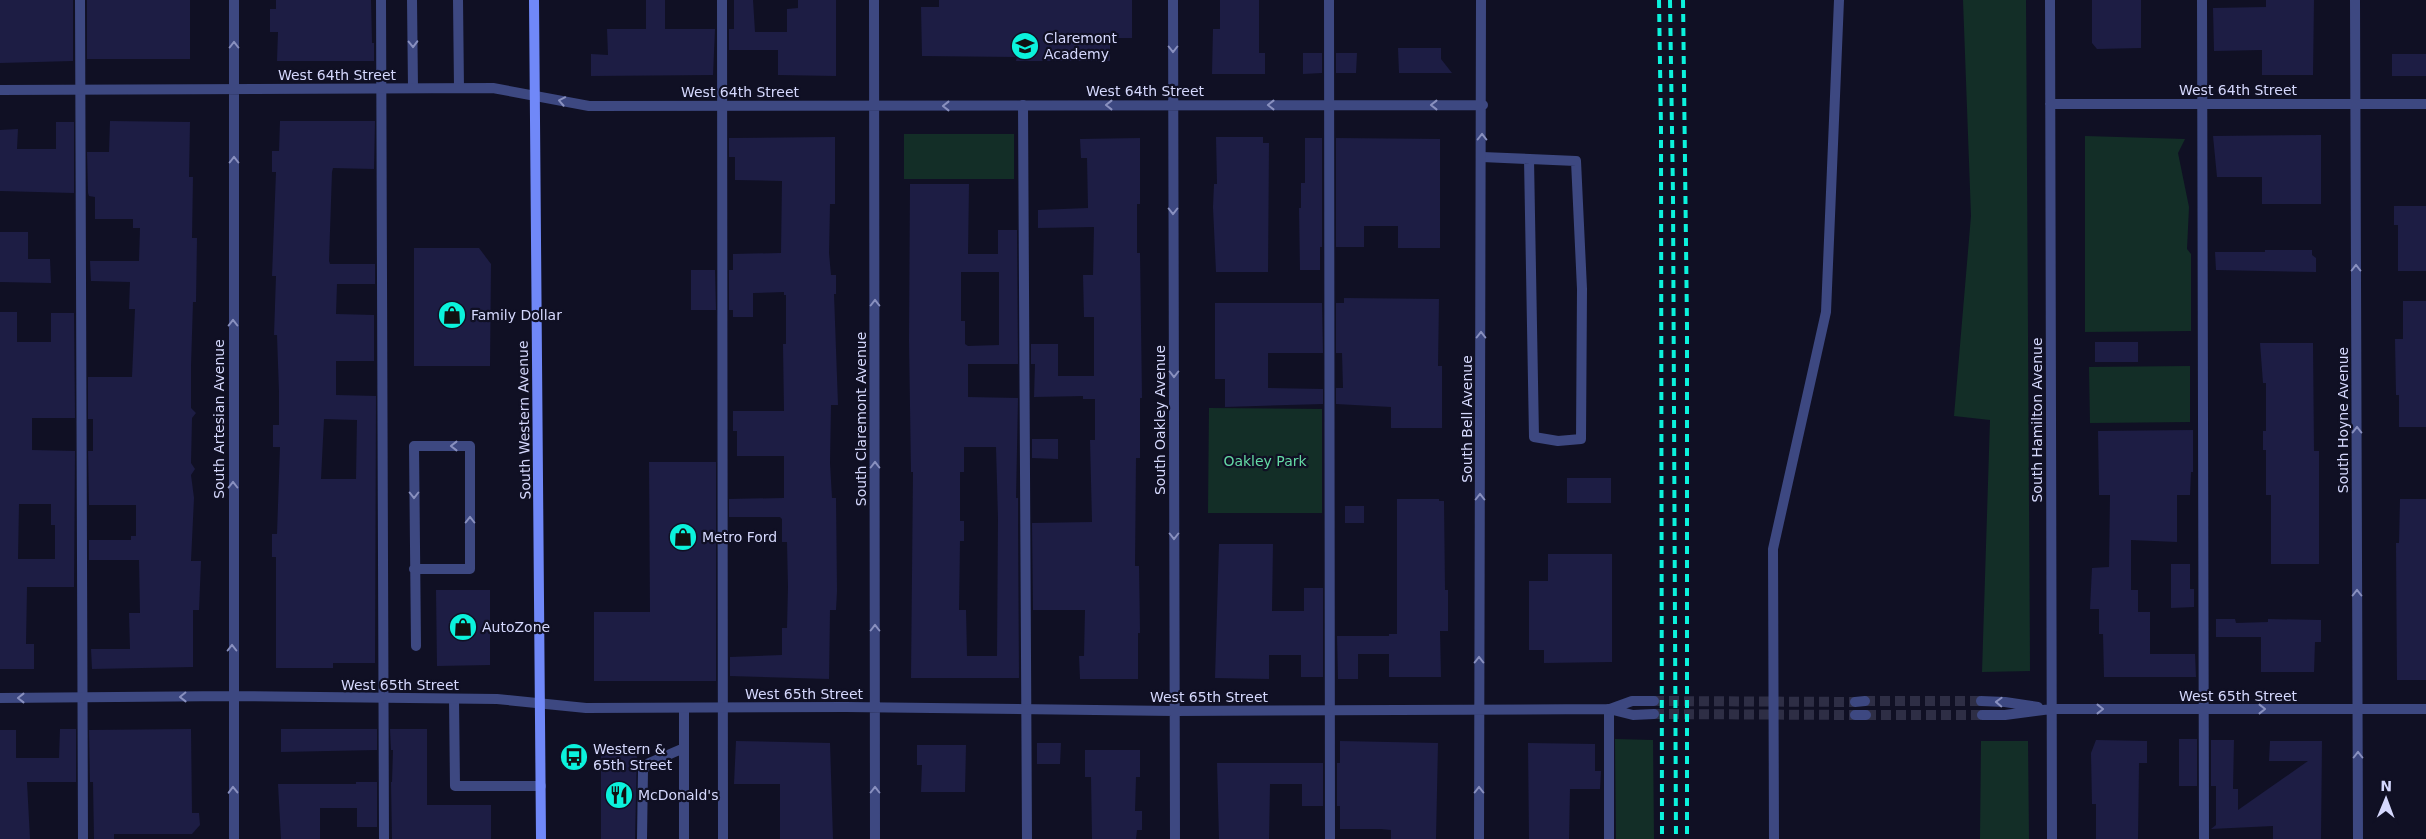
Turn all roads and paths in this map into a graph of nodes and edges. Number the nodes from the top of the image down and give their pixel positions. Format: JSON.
{"nodes":[{"id":1,"x":80,"y":0,"type":"edge"},
{"id":2,"x":234,"y":0,"type":"edge"},
{"id":3,"x":381,"y":0,"type":"edge"},
{"id":4,"x":412,"y":0,"type":"edge"},
{"id":5,"x":458,"y":0,"type":"edge"},
{"id":6,"x":534,"y":0,"type":"edge"},
{"id":7,"x":722,"y":0,"type":"edge"},
{"id":8,"x":874,"y":0,"type":"edge"},
{"id":9,"x":1173,"y":0,"type":"edge"},
{"id":10,"x":1329,"y":0,"type":"edge"},
{"id":11,"x":1481,"y":0,"type":"edge"},
{"id":12,"x":1839,"y":0,"type":"edge"},
{"id":13,"x":2050,"y":0,"type":"edge"},
{"id":14,"x":2202,"y":0,"type":"edge"},
{"id":15,"x":2355,"y":0,"type":"edge"},
{"id":16,"x":382,"y":88,"type":"junction"},
{"id":17,"x":413,"y":88,"type":"junction"},
{"id":18,"x":459,"y":88,"type":"junction"},
{"id":19,"x":234,"y":89,"type":"junction"},
{"id":20,"x":0,"y":90,"type":"edge"},
{"id":21,"x":80,"y":90,"type":"junction"},
{"id":22,"x":535,"y":96,"type":"junction"},
{"id":23,"x":2050,"y":104,"type":"junction"},
{"id":24,"x":2202,"y":104,"type":"junction"},
{"id":25,"x":2355,"y":104,"type":"junction"},
{"id":26,"x":2426,"y":104,"type":"edge"},
{"id":27,"x":1023,"y":105,"type":"junction"},
{"id":28,"x":1173,"y":105,"type":"junction"},
{"id":29,"x":1328,"y":105,"type":"junction"},
{"id":30,"x":1483,"y":105,"type":"junction"},
{"id":31,"x":722,"y":106,"type":"junction"},
{"id":32,"x":875,"y":106,"type":"junction"},
{"id":33,"x":1482,"y":157,"type":"junction"},
{"id":34,"x":1529,"y":159,"type":"junction"},
{"id":35,"x":414,"y":569,"type":"junction"},
{"id":36,"x":416,"y":646,"type":"dead end"},
{"id":37,"x":232,"y":696,"type":"junction"},
{"id":38,"x":0,"y":698,"type":"edge"},
{"id":39,"x":82,"y":698,"type":"junction"},
{"id":40,"x":384,"y":699,"type":"junction"},
{"id":41,"x":454,"y":699,"type":"junction"},
{"id":42,"x":1654,"y":702,"type":"tunnel mouth"},
{"id":43,"x":1981,"y":702,"type":"tunnel mouth"},
{"id":44,"x":541,"y":705,"type":"junction"},
{"id":45,"x":684,"y":708,"type":"junction"},
{"id":46,"x":723,"y":708,"type":"junction"},
{"id":47,"x":874,"y":708,"type":"junction"},
{"id":48,"x":1479,"y":709,"type":"junction"},
{"id":49,"x":1609,"y":709,"type":"junction"},
{"id":50,"x":2051,"y":709,"type":"junction"},
{"id":51,"x":2204,"y":709,"type":"junction"},
{"id":52,"x":2358,"y":709,"type":"junction"},
{"id":53,"x":2426,"y":709,"type":"edge"},
{"id":54,"x":1027,"y":710,"type":"junction"},
{"id":55,"x":1330,"y":710,"type":"junction"},
{"id":56,"x":1174,"y":711,"type":"junction"},
{"id":57,"x":1654,"y":714,"type":"tunnel mouth"},
{"id":58,"x":1982,"y":715,"type":"tunnel mouth"},
{"id":59,"x":684,"y":748,"type":"junction"},
{"id":60,"x":541,"y":786,"type":"junction"},
{"id":61,"x":83,"y":839,"type":"edge"},
{"id":62,"x":234,"y":839,"type":"edge"},
{"id":63,"x":384,"y":839,"type":"edge"},
{"id":64,"x":541,"y":839,"type":"edge"},
{"id":65,"x":642,"y":839,"type":"edge"},
{"id":66,"x":684,"y":839,"type":"edge"},
{"id":67,"x":723,"y":839,"type":"edge"},
{"id":68,"x":875,"y":839,"type":"edge"},
{"id":69,"x":1027,"y":839,"type":"edge"},
{"id":70,"x":1175,"y":839,"type":"edge"},
{"id":71,"x":1330,"y":839,"type":"edge"},
{"id":72,"x":1479,"y":839,"type":"edge"},
{"id":73,"x":1609,"y":839,"type":"edge"},
{"id":74,"x":1774,"y":839,"type":"edge"},
{"id":75,"x":2052,"y":839,"type":"edge"},
{"id":76,"x":2204,"y":839,"type":"edge"},
{"id":77,"x":2358,"y":839,"type":"edge"}],
"edges":[{"from":1,"to":21,"type":"street"},
{"from":19,"to":2,"type":"street","name":"South Artesian Avenue","one_way":true},
{"from":3,"to":16,"type":"street"},
{"from":4,"to":17,"type":"street","one_way":true},
{"from":5,"to":18,"type":"street"},
{"from":6,"to":22,"type":"main road","name":"South Western Avenue"},
{"from":7,"to":31,"type":"street"},
{"from":8,"to":32,"type":"street","name":"South Claremont Avenue"},
{"from":9,"to":28,"type":"street","name":"South Oakley Avenue","one_way":true},
{"from":10,"to":29,"type":"street"},
{"from":11,"to":30,"type":"street","name":"South Bell Avenue"},
{"from":12,"to":74,"type":"street"},
{"from":13,"to":23,"type":"street","name":"South Hamilton Avenue"},
{"from":14,"to":24,"type":"street"},
{"from":15,"to":25,"type":"street","name":"South Hoyne Avenue"},
{"from":16,"to":17,"type":"street","name":"West 64th Street"},
{"from":16,"to":19,"type":"street","name":"West 64th Street"},
{"from":16,"to":40,"type":"street"},
{"from":17,"to":18,"type":"street","name":"West 64th Street"},
{"from":18,"to":22,"type":"street","name":"West 64th Street"},
{"from":19,"to":21,"type":"street","name":"West 64th Street"},
{"from":37,"to":19,"type":"street","name":"South Artesian Avenue","one_way":true},
{"from":20,"to":21,"type":"street","name":"West 64th Street"},
{"from":21,"to":39,"type":"street"},
{"from":31,"to":22,"type":"street","name":"West 64th Street","one_way":true},
{"from":22,"to":44,"type":"main road","name":"South Western Avenue"},
{"from":23,"to":24,"type":"street","name":"West 64th Street"},
{"from":23,"to":50,"type":"street","name":"South Hamilton Avenue"},
{"from":24,"to":25,"type":"street","name":"West 64th Street"},
{"from":24,"to":51,"type":"street"},
{"from":25,"to":26,"type":"street","name":"West 64th Street"},
{"from":52,"to":25,"type":"street","name":"South Hoyne Avenue","one_way":true},
{"from":28,"to":27,"type":"street","name":"West 64th Street","one_way":true},
{"from":27,"to":32,"type":"street","name":"West 64th Street","one_way":true},
{"from":27,"to":54,"type":"street"},
{"from":29,"to":28,"type":"street","name":"West 64th Street","one_way":true},
{"from":28,"to":56,"type":"street","name":"South Oakley Avenue","one_way":true},
{"from":30,"to":29,"type":"street","name":"West 64th Street","one_way":true},
{"from":29,"to":55,"type":"street"},
{"from":33,"to":30,"type":"street","name":"South Bell Avenue","one_way":true},
{"from":31,"to":32,"type":"street","name":"West 64th Street"},
{"from":31,"to":46,"type":"street"},
{"from":47,"to":32,"type":"street","name":"South Claremont Avenue","one_way":true},
{"from":33,"to":34,"type":"street"},
{"from":48,"to":33,"type":"street","name":"South Bell Avenue","one_way":true},
{"from":34,"to":34,"type":"street"},
{"from":35,"to":35,"type":"street","one_way":true},
{"from":35,"to":36,"type":"street"},
{"from":37,"to":39,"type":"street","name":"West 65th Street","one_way":true},
{"from":37,"to":40,"type":"street","name":"West 65th Street"},
{"from":62,"to":37,"type":"street","name":"South Artesian Avenue","one_way":true},
{"from":39,"to":38,"type":"street","name":"West 65th Street","one_way":true},
{"from":39,"to":61,"type":"street"},
{"from":40,"to":41,"type":"street","name":"West 65th Street"},
{"from":40,"to":63,"type":"street"},
{"from":41,"to":44,"type":"street","name":"West 65th Street"},
{"from":41,"to":60,"type":"street"},
{"from":42,"to":49,"type":"street","name":"West 65th Street"},
{"from":50,"to":43,"type":"street","name":"West 65th Street","one_way":true},
{"from":44,"to":45,"type":"street","name":"West 65th Street"},
{"from":44,"to":60,"type":"main road","name":"South Western Avenue"},
{"from":45,"to":46,"type":"street","name":"West 65th Street"},
{"from":45,"to":59,"type":"street"},
{"from":46,"to":47,"type":"street","name":"West 65th Street"},
{"from":46,"to":67,"type":"street"},
{"from":47,"to":54,"type":"street","name":"West 65th Street"},
{"from":68,"to":47,"type":"street","name":"South Claremont Avenue","one_way":true},
{"from":48,"to":49,"type":"street","name":"West 65th Street"},
{"from":48,"to":55,"type":"street","name":"West 65th Street"},
{"from":72,"to":48,"type":"street","name":"South Bell Avenue","one_way":true},
{"from":49,"to":57,"type":"street","name":"West 65th Street"},
{"from":49,"to":73,"type":"street"},
{"from":50,"to":51,"type":"street","name":"West 65th Street","one_way":true},
{"from":50,"to":58,"type":"street","name":"West 65th Street"},
{"from":50,"to":75,"type":"street","name":"South Hamilton Avenue"},
{"from":51,"to":52,"type":"street","name":"West 65th Street","one_way":true},
{"from":51,"to":76,"type":"street"},
{"from":52,"to":53,"type":"street","name":"West 65th Street"},
{"from":77,"to":52,"type":"street","name":"South Hoyne Avenue","one_way":true},
{"from":54,"to":56,"type":"street","name":"West 65th Street"},
{"from":54,"to":69,"type":"street"},
{"from":55,"to":56,"type":"street","name":"West 65th Street"},
{"from":55,"to":71,"type":"street"},
{"from":56,"to":70,"type":"street","name":"South Oakley Avenue"},
{"from":59,"to":65,"type":"street"},
{"from":59,"to":66,"type":"street"},
{"from":60,"to":64,"type":"main road","name":"South Western Avenue"}]}
